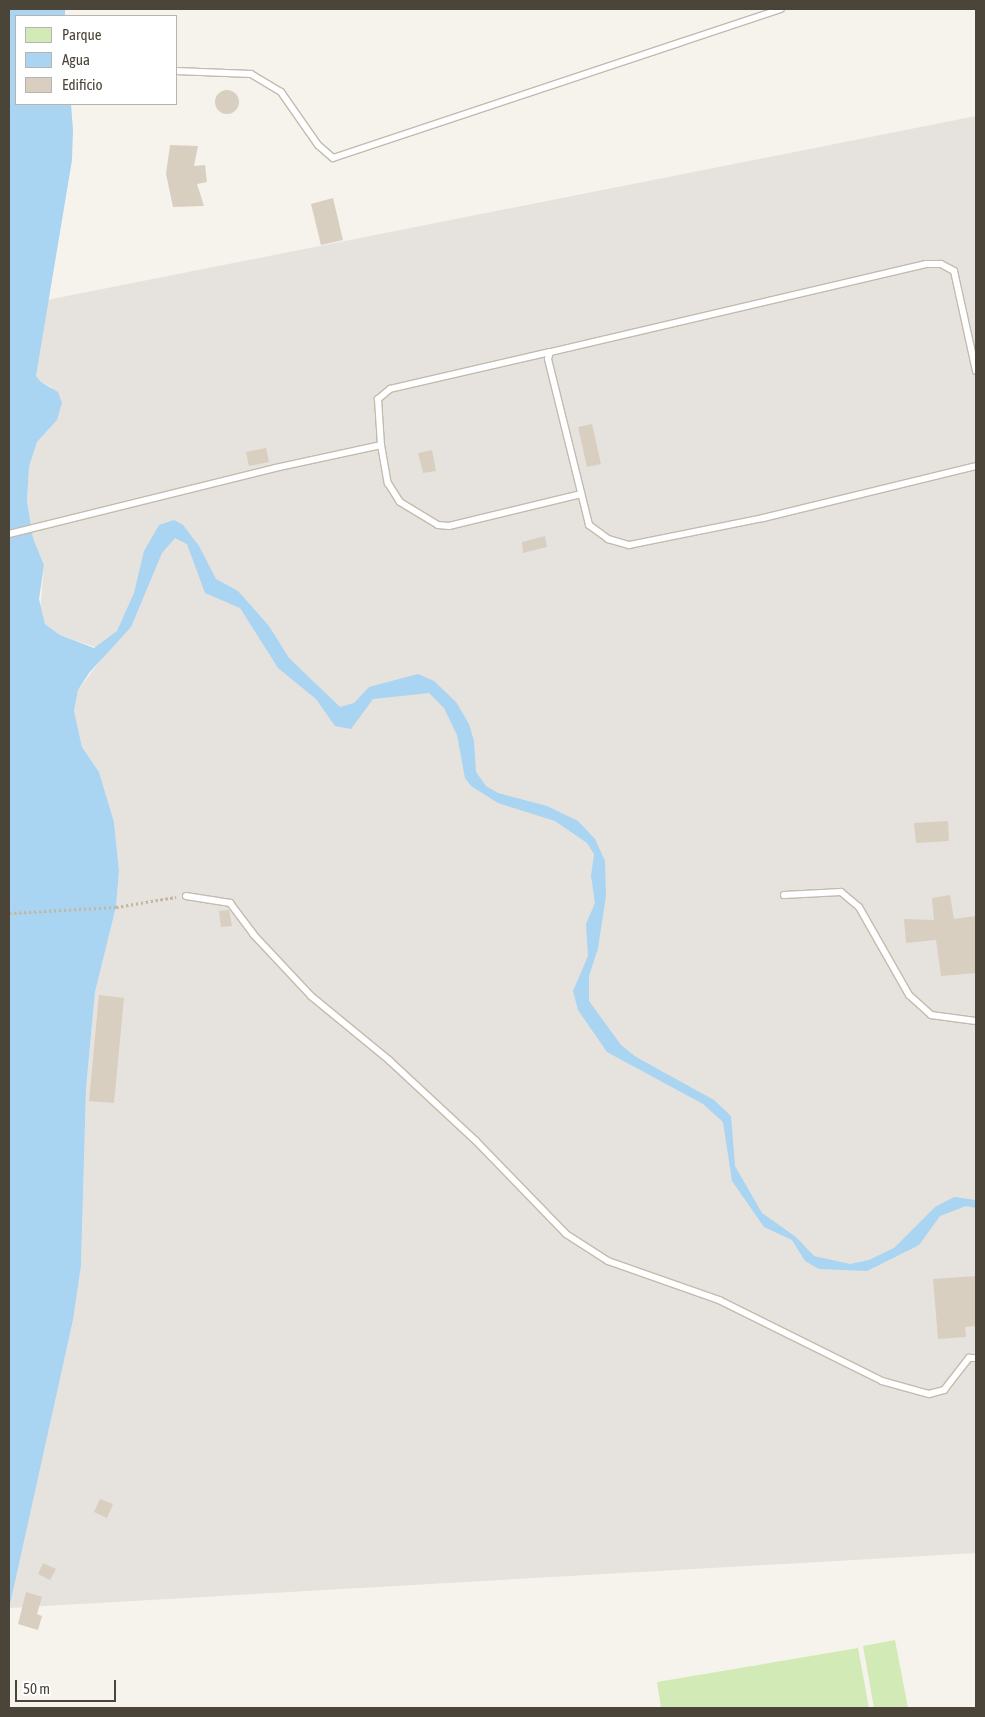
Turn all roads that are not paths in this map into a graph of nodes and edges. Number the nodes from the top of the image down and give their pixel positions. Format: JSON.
{"nodes":[{"id":1,"x":781,"y":9,"type":"edge"},
{"id":2,"x":178,"y":71,"type":"edge"},
{"id":3,"x":550,"y":352,"type":"junction"},
{"id":4,"x":976,"y":371,"type":"edge"},
{"id":5,"x":381,"y":445,"type":"junction"},
{"id":6,"x":976,"y":466,"type":"edge"},
{"id":7,"x":581,"y":494,"type":"junction"},
{"id":8,"x":9,"y":534,"type":"edge"},
{"id":9,"x":186,"y":896,"type":"road end"},
{"id":10,"x":784,"y":896,"type":"dead end"},
{"id":11,"x":976,"y":1021,"type":"edge"},
{"id":12,"x":976,"y":1358,"type":"edge"}],
"edges":[{"from":1,"to":2,"type":"lane"},
{"from":3,"to":4,"type":"lane"},
{"from":3,"to":5,"type":"lane"},
{"from":3,"to":7,"type":"lane"},
{"from":5,"to":7,"type":"lane"},
{"from":5,"to":8,"type":"lane"},
{"from":6,"to":7,"type":"lane"},
{"from":9,"to":12,"type":"lane"},
{"from":10,"to":11,"type":"lane"}]}
